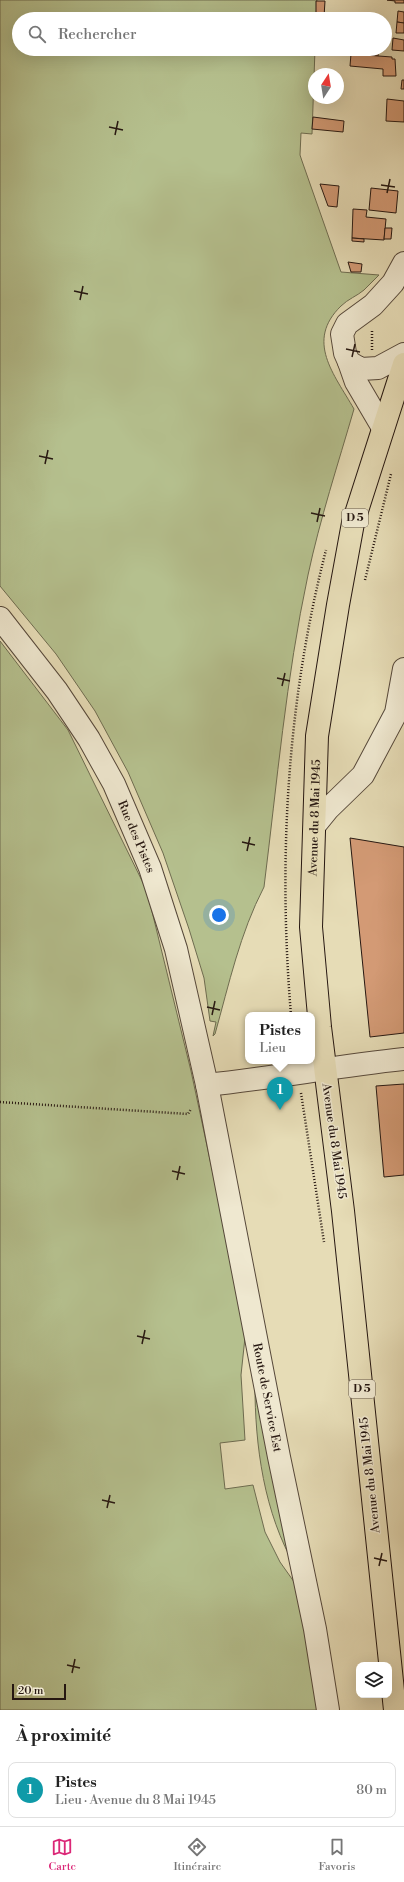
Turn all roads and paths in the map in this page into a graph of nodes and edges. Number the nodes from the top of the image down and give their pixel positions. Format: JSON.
{"nodes":[{"id":1,"x":404,"y":263,"type":"edge"},
{"id":2,"x":404,"y":354,"type":"edge"},
{"id":3,"x":349,"y":362,"type":"junction"},
{"id":4,"x":404,"y":364,"type":"edge"},
{"id":5,"x":383,"y":428,"type":"junction"},
{"id":6,"x":393,"y":467,"type":"dead end"},
{"id":7,"x":364,"y":582,"type":"dead end"},
{"id":8,"x":0,"y":618,"type":"edge"},
{"id":9,"x":404,"y":669,"type":"edge"},
{"id":10,"x":315,"y":825,"type":"junction"},
{"id":11,"x":404,"y":1059,"type":"edge"},
{"id":12,"x":324,"y":1069,"type":"junction"},
{"id":13,"x":298,"y":1074,"type":"junction"},
{"id":14,"x":207,"y":1085,"type":"junction"},
{"id":15,"x":0,"y":1102,"type":"edge"},
{"id":16,"x":325,"y":1247,"type":"dead end"},
{"id":17,"x":328,"y":1710,"type":"edge"},
{"id":18,"x":395,"y":1710,"type":"edge"}],
"edges":[{"from":1,"to":3,"type":"street"},
{"from":2,"to":3,"type":"street"},
{"from":3,"to":5,"type":"street"},
{"from":4,"to":5,"type":"main road","name":"Avenue du 8 Mai 1945","number":"D 5"},
{"from":5,"to":10,"type":"main road","name":"Avenue du 8 Mai 1945","number":"D 5"},
{"from":6,"to":7,"type":"path"},
{"from":8,"to":14,"type":"street","name":"Rue des Pistes"},
{"from":9,"to":10,"type":"street"},
{"from":10,"to":12,"type":"main road","name":"Avenue du 8 Mai 1945","number":"D 5"},
{"from":11,"to":12,"type":"street"},
{"from":12,"to":13,"type":"street"},
{"from":12,"to":18,"type":"main road","name":"Avenue du 8 Mai 1945","number":"D 5"},
{"from":13,"to":14,"type":"street"},
{"from":13,"to":16,"type":"path"},
{"from":14,"to":15,"type":"path"},
{"from":14,"to":17,"type":"street","name":"Route de Service Est"}]}
